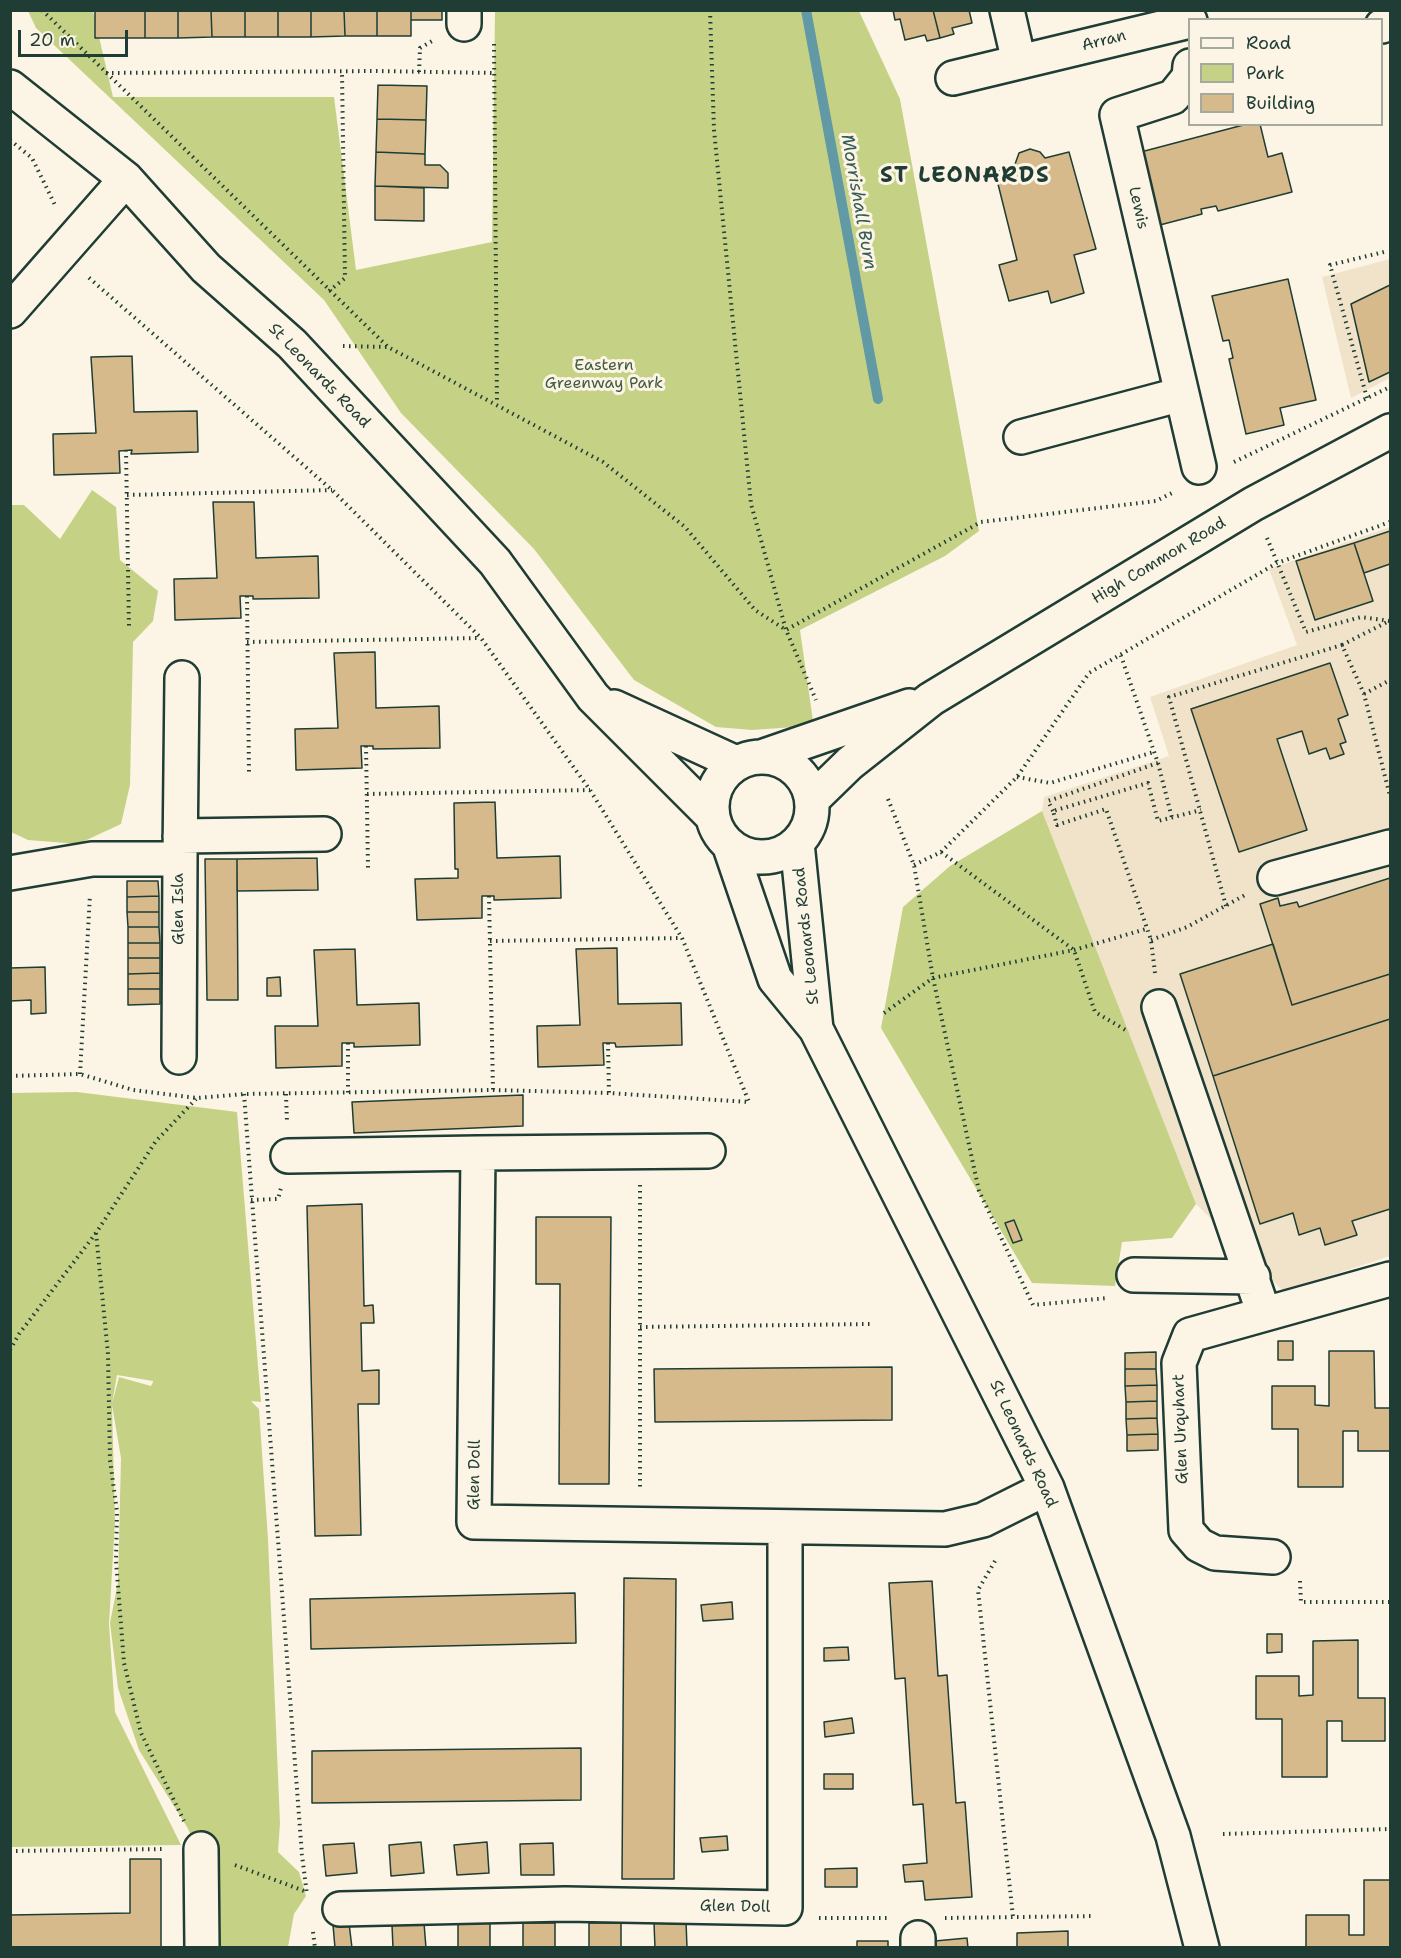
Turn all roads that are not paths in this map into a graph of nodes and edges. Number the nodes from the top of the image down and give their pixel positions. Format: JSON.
{"nodes":[{"id":1,"x":1007,"y":10,"type":"edge"},
{"id":2,"x":1213,"y":10,"type":"edge"},
{"id":3,"x":1195,"y":18,"type":"edge"},
{"id":4,"x":1188,"y":21,"type":"edge"},
{"id":5,"x":1019,"y":62,"type":"junction"},
{"id":6,"x":953,"y":78,"type":"dead end"},
{"id":7,"x":1188,"y":78,"type":"edge"},
{"id":8,"x":10,"y":87,"type":"edge"},
{"id":9,"x":126,"y":179,"type":"junction"},
{"id":10,"x":10,"y":311,"type":"edge"},
{"id":11,"x":1182,"y":394,"type":"junction"},
{"id":12,"x":1390,"y":431,"type":"edge"},
{"id":13,"x":1021,"y":437,"type":"dead end"},
{"id":14,"x":1213,"y":466,"type":"road end"},
{"id":15,"x":182,"y":678,"type":"dead end"},
{"id":16,"x":593,"y":697,"type":"junction"},
{"id":17,"x":931,"y":699,"type":"junction"},
{"id":18,"x":750,"y":760,"type":"junction"},
{"id":19,"x":812,"y":800,"type":"junction"},
{"id":20,"x":712,"y":816,"type":"junction"},
{"id":21,"x":324,"y":834,"type":"dead end"},
{"id":22,"x":797,"y":843,"type":"junction"},
{"id":23,"x":730,"y":847,"type":"junction"},
{"id":24,"x":1390,"y":847,"type":"edge"},
{"id":25,"x":180,"y":848,"type":"junction"},
{"id":26,"x":10,"y":873,"type":"edge"},
{"id":27,"x":1275,"y":878,"type":"road end"},
{"id":28,"x":1159,"y":1007,"type":"road end"},
{"id":29,"x":816,"y":1029,"type":"junction"},
{"id":30,"x":179,"y":1057,"type":"dead end"},
{"id":31,"x":708,"y":1151,"type":"dead end"},
{"id":32,"x":478,"y":1153,"type":"junction"},
{"id":33,"x":288,"y":1156,"type":"dead end"},
{"id":34,"x":1253,"y":1277,"type":"junction"},
{"id":35,"x":1390,"y":1280,"type":"edge"},
{"id":36,"x":1123,"y":1287,"type":"road end"},
{"id":37,"x":1264,"y":1314,"type":"junction"},
{"id":38,"x":1047,"y":1488,"type":"junction"},
{"id":39,"x":786,"y":1527,"type":"junction"},
{"id":40,"x":1272,"y":1557,"type":"road end"},
{"id":41,"x":201,"y":1849,"type":"road end"},
{"id":42,"x":324,"y":1906,"type":"road end"},
{"id":43,"x":202,"y":1947,"type":"edge"},
{"id":44,"x":1202,"y":1947,"type":"edge"}],
"edges":[{"from":1,"to":5,"type":"street"},
{"from":2,"to":3,"type":"street","name":"Arran"},
{"from":4,"to":5,"type":"street","name":"Arran"},
{"from":5,"to":6,"type":"street","name":"Arran"},
{"from":7,"to":11,"type":"street","name":"Lewis"},
{"from":8,"to":9,"type":"street","name":"St Leonards Road"},
{"from":9,"to":10,"type":"street"},
{"from":9,"to":16,"type":"street","name":"St Leonards Road"},
{"from":11,"to":13,"type":"street"},
{"from":11,"to":14,"type":"street","name":"Lewis"},
{"from":12,"to":17,"type":"street","name":"High Common Road"},
{"from":15,"to":25,"type":"street"},
{"from":16,"to":18,"type":"street","name":"St Leonards Road"},
{"from":16,"to":20,"type":"street","name":"St Leonards Road"},
{"from":17,"to":18,"type":"street","name":"High Common Road"},
{"from":17,"to":19,"type":"street","name":"High Common Road"},
{"from":18,"to":19,"type":"street"},
{"from":18,"to":20,"type":"street"},
{"from":19,"to":22,"type":"street"},
{"from":20,"to":23,"type":"street"},
{"from":21,"to":25,"type":"street"},
{"from":22,"to":23,"type":"street"},
{"from":22,"to":29,"type":"street","name":"St Leonards Road"},
{"from":23,"to":29,"type":"street","name":"St Leonards Road"},
{"from":24,"to":27,"type":"street"},
{"from":25,"to":26,"type":"street","name":"Glen Isla"},
{"from":25,"to":30,"type":"street","name":"Glen Isla"},
{"from":28,"to":34,"type":"street"},
{"from":29,"to":38,"type":"street","name":"St Leonards Road"},
{"from":31,"to":32,"type":"street"},
{"from":32,"to":33,"type":"street"},
{"from":32,"to":39,"type":"street","name":"Glen Doll"},
{"from":34,"to":36,"type":"street"},
{"from":34,"to":37,"type":"street"},
{"from":35,"to":37,"type":"street","name":"Glen Urquhart"},
{"from":37,"to":40,"type":"street","name":"Glen Urquhart"},
{"from":38,"to":39,"type":"street","name":"Glen Doll"},
{"from":38,"to":44,"type":"street","name":"St Leonards Road"},
{"from":39,"to":42,"type":"street","name":"Glen Doll"},
{"from":41,"to":43,"type":"street"}]}
